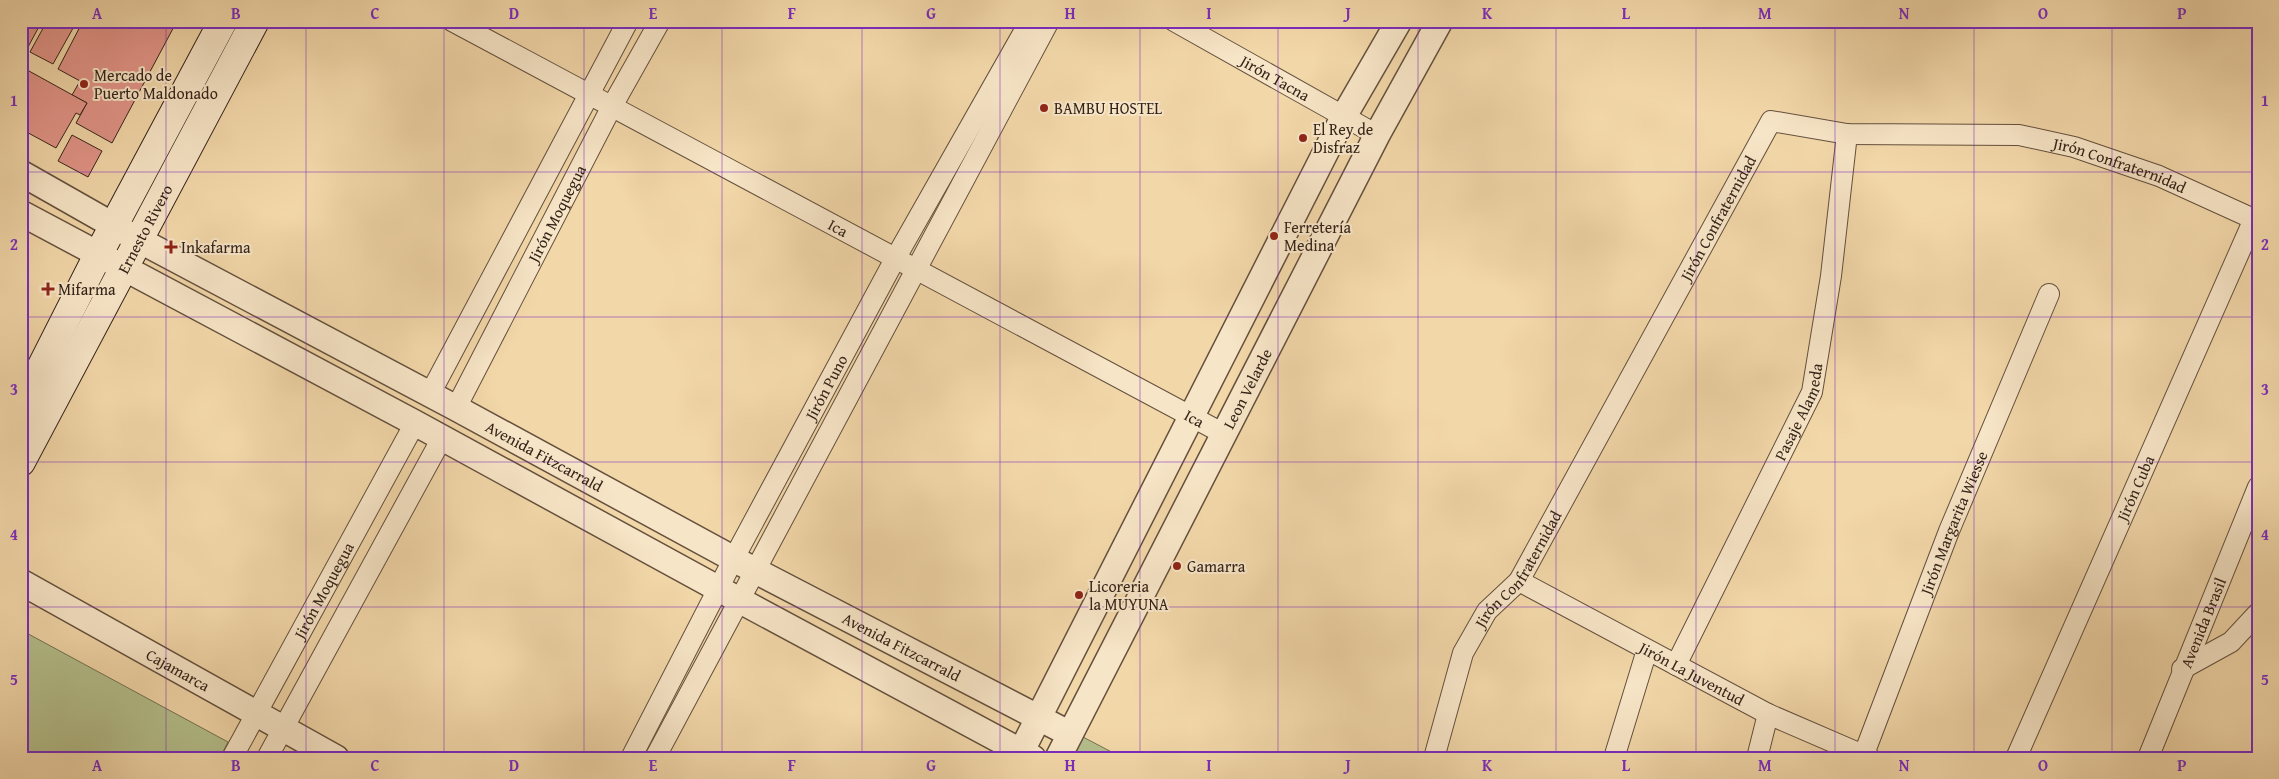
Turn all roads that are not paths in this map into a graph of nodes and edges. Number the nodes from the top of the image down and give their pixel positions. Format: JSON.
{"nodes":[{"id":1,"x":223,"y":21,"type":"edge"},
{"id":2,"x":255,"y":21,"type":"edge"},
{"id":3,"x":452,"y":21,"type":"edge"},
{"id":4,"x":628,"y":21,"type":"edge"},
{"id":5,"x":660,"y":21,"type":"edge"},
{"id":6,"x":1030,"y":21,"type":"edge"},
{"id":7,"x":1049,"y":21,"type":"edge"},
{"id":8,"x":1174,"y":21,"type":"edge"},
{"id":9,"x":1399,"y":21,"type":"edge"},
{"id":10,"x":1440,"y":21,"type":"edge"},
{"id":11,"x":587,"y":95,"type":"junction"},
{"id":12,"x":611,"y":108,"type":"junction"},
{"id":13,"x":1344,"y":116,"type":"junction"},
{"id":14,"x":1377,"y":134,"type":"junction"},
{"id":15,"x":1847,"y":134,"type":"junction"},
{"id":16,"x":21,"y":174,"type":"edge"},
{"id":17,"x":21,"y":213,"type":"edge"},
{"id":18,"x":2256,"y":220,"type":"edge"},
{"id":19,"x":115,"y":225,"type":"junction"},
{"id":20,"x":139,"y":240,"type":"junction"},
{"id":21,"x":98,"y":255,"type":"junction"},
{"id":22,"x":895,"y":258,"type":"junction"},
{"id":23,"x":123,"y":268,"type":"junction"},
{"id":24,"x":916,"y":270,"type":"junction"},
{"id":25,"x":2049,"y":294,"type":"dead end"},
{"id":26,"x":45,"y":389,"type":"junction"},
{"id":27,"x":430,"y":394,"type":"junction"},
{"id":28,"x":21,"y":407,"type":"edge"},
{"id":29,"x":456,"y":408,"type":"junction"},
{"id":30,"x":1191,"y":416,"type":"junction"},
{"id":31,"x":415,"y":423,"type":"junction"},
{"id":32,"x":1224,"y":434,"type":"junction"},
{"id":33,"x":442,"y":438,"type":"junction"},
{"id":34,"x":21,"y":462,"type":"edge"},
{"id":35,"x":2258,"y":487,"type":"edge"},
{"id":36,"x":744,"y":564,"type":"junction"},
{"id":37,"x":1519,"y":581,"type":"junction"},
{"id":38,"x":21,"y":582,"type":"edge"},
{"id":39,"x":729,"y":595,"type":"junction"},
{"id":40,"x":2258,"y":613,"type":"edge"},
{"id":41,"x":1647,"y":650,"type":"junction"},
{"id":42,"x":1676,"y":665,"type":"junction"},
{"id":43,"x":2182,"y":668,"type":"junction"},
{"id":44,"x":256,"y":714,"type":"junction"},
{"id":45,"x":1768,"y":714,"type":"junction"},
{"id":46,"x":1039,"y":718,"type":"junction"},
{"id":47,"x":283,"y":729,"type":"junction"},
{"id":48,"x":1070,"y":734,"type":"junction"},
{"id":49,"x":1024,"y":756,"type":"edge"},
{"id":50,"x":1867,"y":756,"type":"edge"},
{"id":51,"x":232,"y":758,"type":"edge"},
{"id":52,"x":267,"y":758,"type":"edge"},
{"id":53,"x":336,"y":758,"type":"edge"},
{"id":54,"x":631,"y":758,"type":"edge"},
{"id":55,"x":655,"y":758,"type":"edge"},
{"id":56,"x":1058,"y":758,"type":"edge"},
{"id":57,"x":1434,"y":758,"type":"edge"},
{"id":58,"x":1614,"y":758,"type":"edge"},
{"id":59,"x":1757,"y":758,"type":"edge"},
{"id":60,"x":2016,"y":758,"type":"edge"},
{"id":61,"x":2148,"y":758,"type":"edge"}],
"edges":[{"from":1,"to":19,"type":"main road","name":"Ernesto Rivero"},
{"from":2,"to":20,"type":"main road","name":"Ernesto Rivero"},
{"from":3,"to":11,"type":"street","name":"Ica"},
{"from":4,"to":11,"type":"street","name":"Jirón Moquegua"},
{"from":5,"to":12,"type":"street","name":"Jirón Moquegua"},
{"from":6,"to":22,"type":"street","name":"Jirón Puno"},
{"from":7,"to":24,"type":"street","name":"Jirón Puno"},
{"from":8,"to":13,"type":"street","name":"Jirón Tacna"},
{"from":9,"to":13,"type":"street"},
{"from":10,"to":14,"type":"street","name":"Leon Velarde"},
{"from":11,"to":12,"type":"street","name":"Ica"},
{"from":11,"to":27,"type":"street","name":"Jirón Moquegua"},
{"from":12,"to":22,"type":"street","name":"Ica"},
{"from":12,"to":29,"type":"street","name":"Jirón Moquegua"},
{"from":13,"to":14,"type":"street","name":"Jirón Tacna"},
{"from":13,"to":30,"type":"street"},
{"from":14,"to":32,"type":"street","name":"Leon Velarde"},
{"from":15,"to":18,"type":"street","name":"Jirón Confraternidad"},
{"from":15,"to":37,"type":"street","name":"Jirón Confraternidad"},
{"from":15,"to":42,"type":"street","name":"Pasaje Alameda"},
{"from":16,"to":19,"type":"street","name":"Avenida Fitzcarrald"},
{"from":17,"to":21,"type":"street","name":"Avenida Fitzcarrald"},
{"from":18,"to":60,"type":"street","name":"Jirón Cuba"},
{"from":19,"to":20,"type":"street","name":"Avenida Fitzcarrald"},
{"from":19,"to":21,"type":"main road","name":"Ernesto Rivero"},
{"from":20,"to":23,"type":"main road","name":"Ernesto Rivero"},
{"from":20,"to":27,"type":"street","name":"Avenida Fitzcarrald"},
{"from":21,"to":23,"type":"street","name":"Avenida Fitzcarrald"},
{"from":21,"to":26,"type":"main road","name":"Ernesto Rivero"},
{"from":22,"to":24,"type":"street","name":"Ica"},
{"from":22,"to":36,"type":"street","name":"Jirón Puno"},
{"from":23,"to":26,"type":"main road","name":"Ernesto Rivero"},
{"from":23,"to":31,"type":"street","name":"Avenida Fitzcarrald"},
{"from":24,"to":30,"type":"street","name":"Ica"},
{"from":24,"to":36,"type":"street","name":"Jirón Puno"},
{"from":25,"to":50,"type":"street","name":"Jirón Margarita Wiesse"},
{"from":26,"to":28,"type":"main road","name":"Ernesto Rivero"},
{"from":26,"to":34,"type":"main road","name":"Ernesto Rivero"},
{"from":27,"to":29,"type":"street","name":"Avenida Fitzcarrald"},
{"from":29,"to":36,"type":"street","name":"Avenida Fitzcarrald"},
{"from":30,"to":32,"type":"street","name":"Ica"},
{"from":30,"to":46,"type":"street"},
{"from":31,"to":33,"type":"street","name":"Avenida Fitzcarrald"},
{"from":31,"to":44,"type":"street","name":"Jirón Moquegua"},
{"from":32,"to":48,"type":"street","name":"Leon Velarde"},
{"from":33,"to":39,"type":"street","name":"Avenida Fitzcarrald"},
{"from":33,"to":47,"type":"street","name":"Jirón Moquegua"},
{"from":35,"to":43,"type":"street","name":"Avenida Brasil"},
{"from":36,"to":39,"type":"street","name":"Jirón Puno"},
{"from":36,"to":46,"type":"street","name":"Avenida Fitzcarrald"},
{"from":37,"to":41,"type":"street","name":"Jirón La Juventud"},
{"from":37,"to":57,"type":"street","name":"Jirón Confraternidad"},
{"from":38,"to":44,"type":"street","name":"Cajamarca"},
{"from":39,"to":49,"type":"street","name":"Avenida Fitzcarrald"},
{"from":39,"to":54,"type":"street","name":"Jirón Puno"},
{"from":39,"to":55,"type":"street","name":"Jirón Puno"},
{"from":40,"to":43,"type":"street"},
{"from":41,"to":42,"type":"street","name":"Jirón La Juventud"},
{"from":41,"to":58,"type":"street"},
{"from":42,"to":45,"type":"street","name":"Jirón La Juventud"},
{"from":43,"to":61,"type":"street","name":"Avenida Brasil"},
{"from":44,"to":47,"type":"street","name":"Cajamarca"},
{"from":44,"to":51,"type":"street","name":"Jirón Moquegua"},
{"from":45,"to":50,"type":"street","name":"Jirón La Juventud"},
{"from":45,"to":59,"type":"street"},
{"from":46,"to":48,"type":"street","name":"Avenida Fitzcarrald"},
{"from":46,"to":49,"type":"street"},
{"from":47,"to":52,"type":"street","name":"Jirón Moquegua"},
{"from":47,"to":53,"type":"street","name":"Cajamarca"},
{"from":48,"to":56,"type":"street","name":"Leon Velarde"}]}
